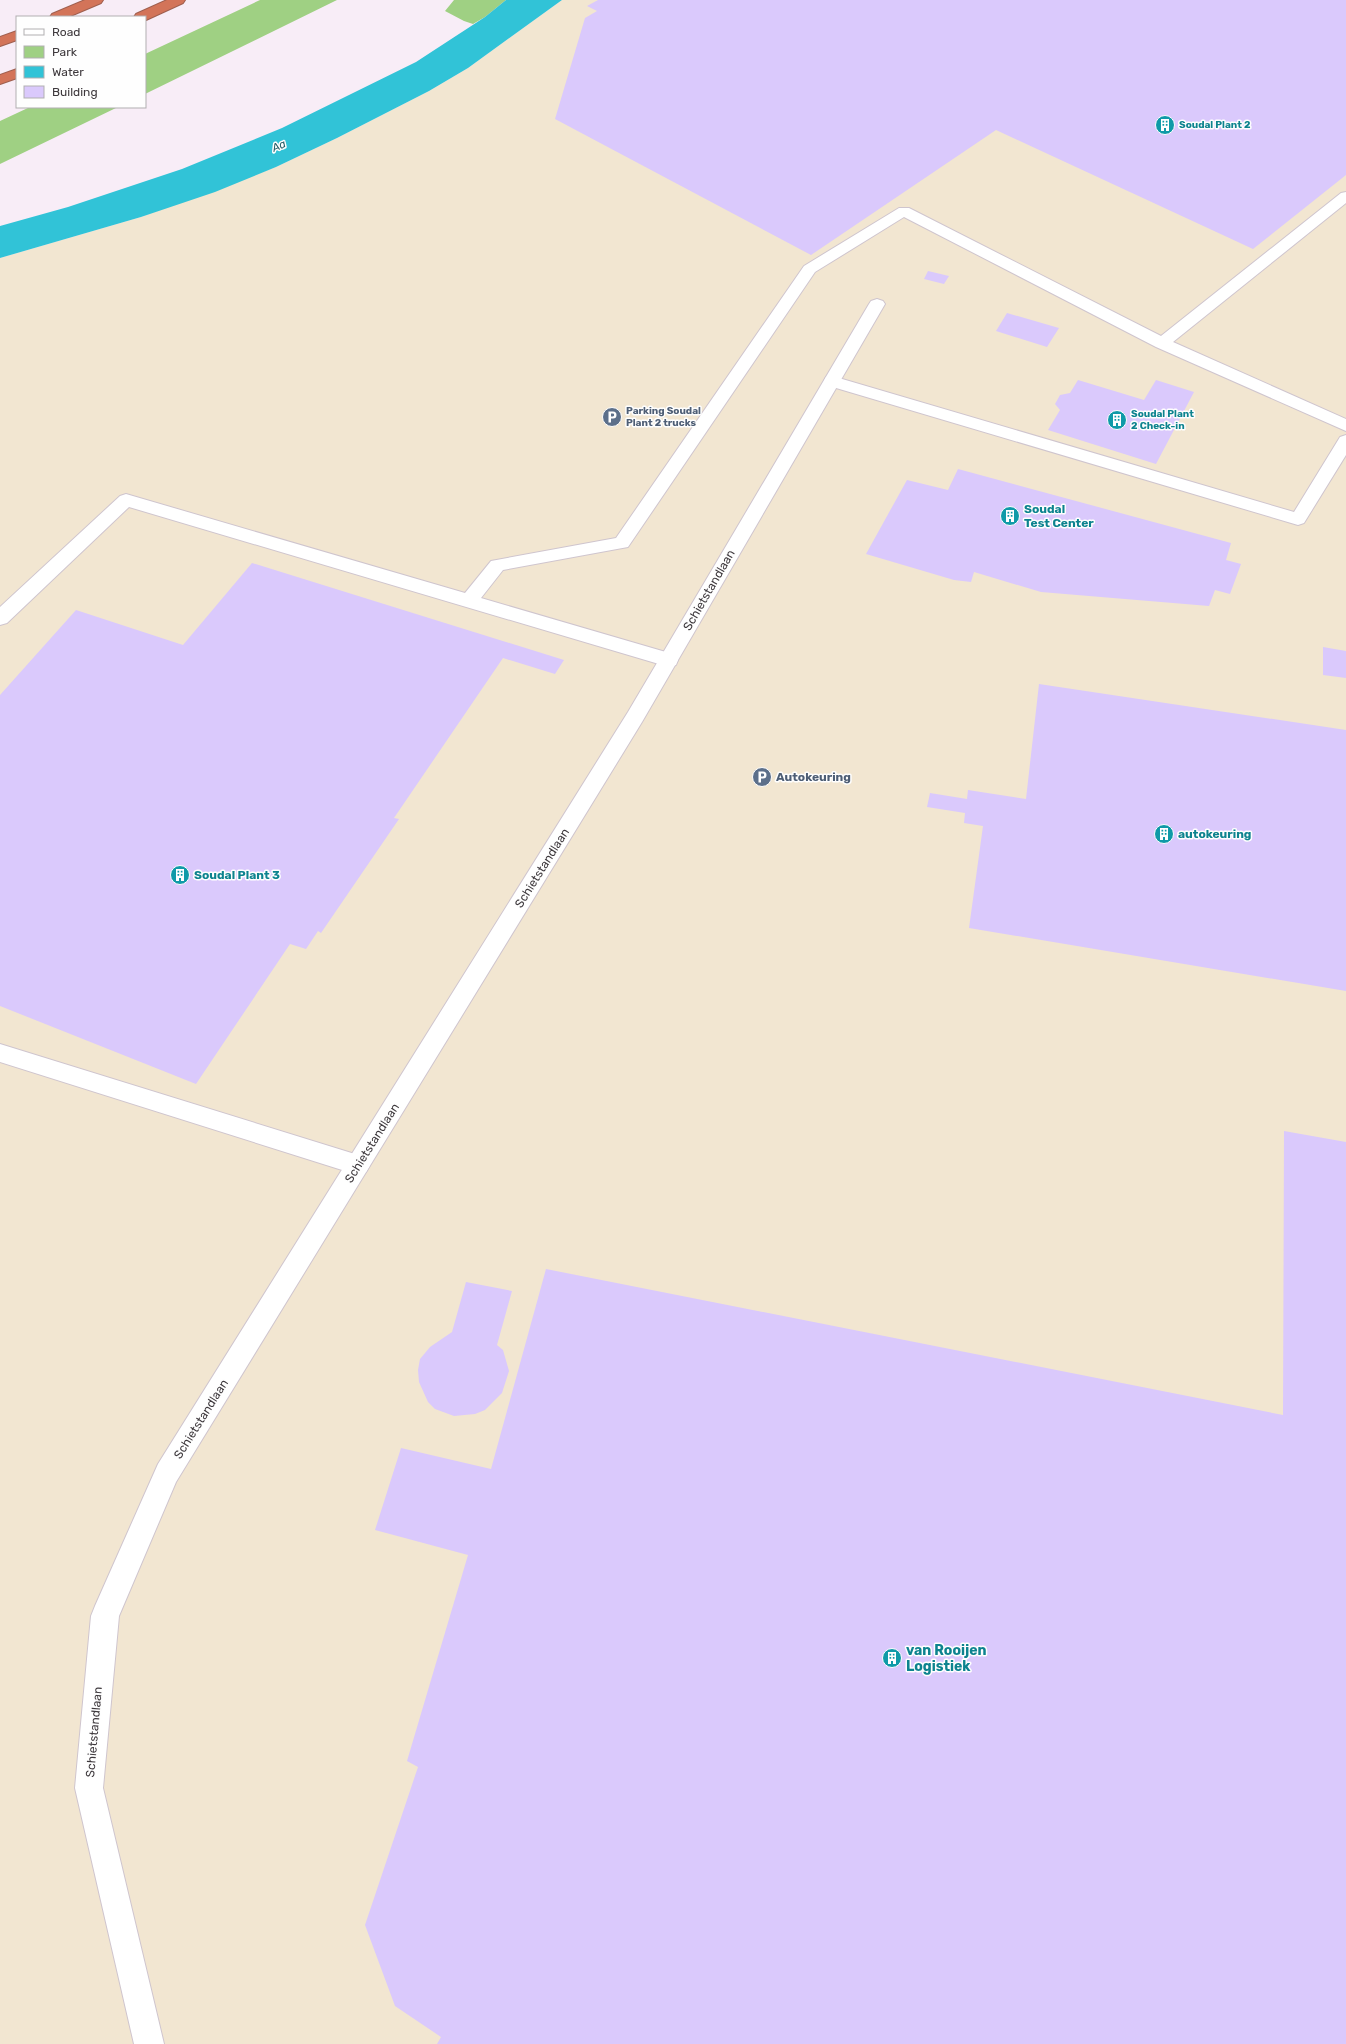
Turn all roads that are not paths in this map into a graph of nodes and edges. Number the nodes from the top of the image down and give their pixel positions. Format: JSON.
{"nodes":[{"id":1,"x":96,"y":0,"type":"edge"},
{"id":2,"x":178,"y":0,"type":"edge"},
{"id":3,"x":59,"y":16,"type":"edge"},
{"id":4,"x":143,"y":16,"type":"edge"},
{"id":5,"x":16,"y":35,"type":"edge"},
{"id":6,"x":0,"y":42,"type":"edge"},
{"id":7,"x":16,"y":73,"type":"edge"},
{"id":8,"x":0,"y":80,"type":"edge"},
{"id":9,"x":1346,"y":196,"type":"edge"},
{"id":10,"x":877,"y":304,"type":"dead end"},
{"id":11,"x":1162,"y":343,"type":"junction"},
{"id":12,"x":832,"y":381,"type":"junction"},
{"id":13,"x":1346,"y":426,"type":"edge"},
{"id":14,"x":1346,"y":440,"type":"edge"},
{"id":15,"x":469,"y":601,"type":"junction"},
{"id":16,"x":0,"y":618,"type":"edge"},
{"id":17,"x":669,"y":660,"type":"junction"},
{"id":18,"x":0,"y":1053,"type":"edge"},
{"id":19,"x":358,"y":1165,"type":"junction"},
{"id":20,"x":149,"y":2044,"type":"edge"}],
"edges":[{"from":1,"to":3,"type":"highway"},
{"from":2,"to":4,"type":"highway"},
{"from":5,"to":6,"type":"highway"},
{"from":7,"to":8,"type":"highway"},
{"from":9,"to":11,"type":"street"},
{"from":10,"to":12,"type":"street","name":"Schietstandlaan"},
{"from":11,"to":13,"type":"street"},
{"from":11,"to":15,"type":"street"},
{"from":12,"to":14,"type":"street"},
{"from":12,"to":17,"type":"street","name":"Schietstandlaan"},
{"from":15,"to":16,"type":"street"},
{"from":15,"to":17,"type":"street"},
{"from":17,"to":19,"type":"street","name":"Schietstandlaan"},
{"from":18,"to":19,"type":"street"},
{"from":19,"to":20,"type":"street","name":"Schietstandlaan"}]}
